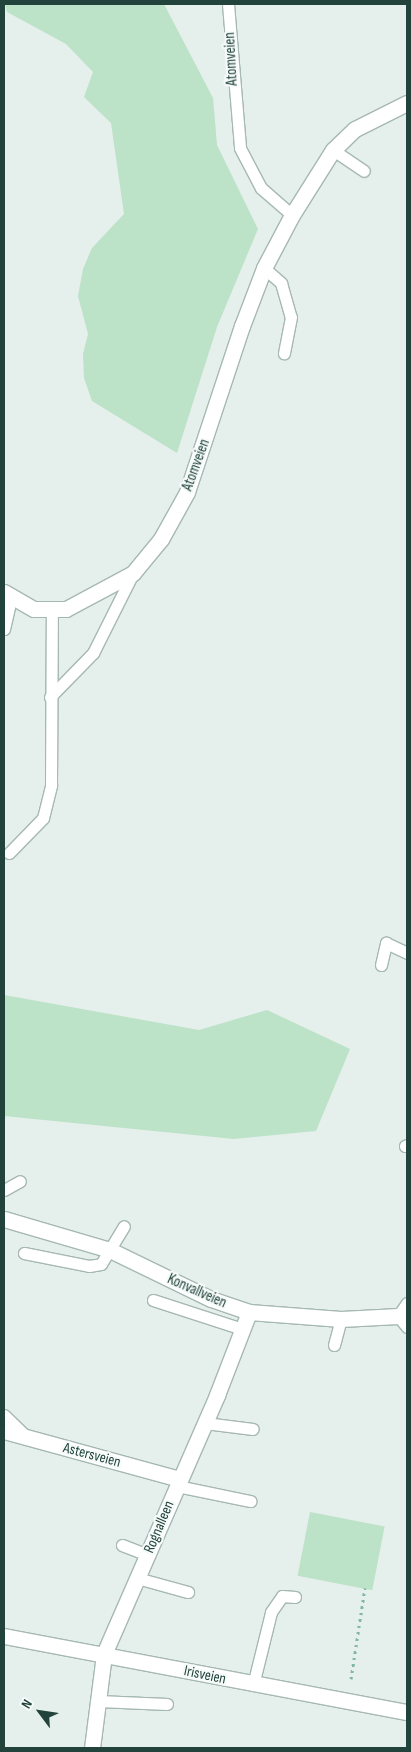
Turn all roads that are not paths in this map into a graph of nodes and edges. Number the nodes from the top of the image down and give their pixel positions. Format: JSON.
{"nodes":[{"id":1,"x":228,"y":4,"type":"edge"},
{"id":2,"x":407,"y":103,"type":"edge"},
{"id":3,"x":333,"y":150,"type":"junction"},
{"id":4,"x":364,"y":171,"type":"dead end"},
{"id":5,"x":292,"y":215,"type":"junction"},
{"id":6,"x":264,"y":268,"type":"junction"},
{"id":7,"x":284,"y":353,"type":"dead end"},
{"id":8,"x":133,"y":573,"type":"junction"},
{"id":9,"x":7,"y":595,"type":"edge"},
{"id":10,"x":52,"y":610,"type":"junction"},
{"id":11,"x":4,"y":629,"type":"edge"},
{"id":12,"x":50,"y":697,"type":"junction"},
{"id":13,"x":9,"y":853,"type":"dead end"},
{"id":14,"x":407,"y":953,"type":"edge"},
{"id":15,"x":381,"y":966,"type":"dead end"},
{"id":16,"x":20,"y":1181,"type":"dead end"},
{"id":17,"x":4,"y":1190,"type":"edge"},
{"id":18,"x":4,"y":1218,"type":"edge"},
{"id":19,"x":124,"y":1226,"type":"dead end"},
{"id":20,"x":110,"y":1250,"type":"junction"},
{"id":21,"x":24,"y":1252,"type":"dead end"},
{"id":22,"x":153,"y":1300,"type":"dead end"},
{"id":23,"x":407,"y":1303,"type":"edge"},
{"id":24,"x":249,"y":1312,"type":"junction"},
{"id":25,"x":341,"y":1319,"type":"junction"},
{"id":26,"x":403,"y":1321,"type":"edge"},
{"id":27,"x":242,"y":1329,"type":"junction"},
{"id":28,"x":334,"y":1345,"type":"dead end"},
{"id":29,"x":4,"y":1415,"type":"edge"},
{"id":30,"x":205,"y":1424,"type":"junction"},
{"id":31,"x":253,"y":1429,"type":"dead end"},
{"id":32,"x":4,"y":1431,"type":"edge"},
{"id":33,"x":28,"y":1437,"type":"junction"},
{"id":34,"x":179,"y":1483,"type":"junction"},
{"id":35,"x":250,"y":1501,"type":"dead end"},
{"id":36,"x":122,"y":1545,"type":"dead end"},
{"id":37,"x":148,"y":1555,"type":"junction"},
{"id":38,"x":137,"y":1578,"type":"junction"},
{"id":39,"x":188,"y":1592,"type":"dead end"},
{"id":40,"x":295,"y":1597,"type":"dead end"},
{"id":41,"x":4,"y":1636,"type":"edge"},
{"id":42,"x":104,"y":1654,"type":"junction"},
{"id":43,"x":252,"y":1685,"type":"junction"},
{"id":44,"x":98,"y":1702,"type":"junction"},
{"id":45,"x":167,"y":1704,"type":"dead end"},
{"id":46,"x":407,"y":1712,"type":"edge"},
{"id":47,"x":92,"y":1748,"type":"edge"}],
"edges":[{"from":1,"to":5,"type":"lane","name":"Atomveien"},
{"from":2,"to":3,"type":"street","name":"Atomveien"},
{"from":3,"to":4,"type":"lane"},
{"from":3,"to":5,"type":"street","name":"Atomveien"},
{"from":5,"to":6,"type":"street","name":"Atomveien"},
{"from":6,"to":7,"type":"lane"},
{"from":6,"to":8,"type":"street","name":"Atomveien"},
{"from":8,"to":10,"type":"street","name":"Atomveien"},
{"from":8,"to":12,"type":"lane"},
{"from":9,"to":10,"type":"street","name":"Atomveien"},
{"from":9,"to":11,"type":"lane"},
{"from":10,"to":12,"type":"lane"},
{"from":12,"to":13,"type":"lane"},
{"from":14,"to":15,"type":"lane"},
{"from":16,"to":17,"type":"lane"},
{"from":18,"to":20,"type":"street","name":"Konvallveien"},
{"from":19,"to":20,"type":"lane"},
{"from":20,"to":21,"type":"lane"},
{"from":20,"to":24,"type":"street","name":"Konvallveien"},
{"from":22,"to":27,"type":"lane"},
{"from":23,"to":26,"type":"lane"},
{"from":24,"to":25,"type":"street","name":"Konvallveien"},
{"from":24,"to":27,"type":"street","name":"Rognalleen"},
{"from":25,"to":26,"type":"street","name":"Konvallveien"},
{"from":25,"to":28,"type":"lane"},
{"from":27,"to":30,"type":"street","name":"Rognalleen"},
{"from":29,"to":33,"type":"lane"},
{"from":30,"to":31,"type":"lane"},
{"from":30,"to":34,"type":"street","name":"Rognalleen"},
{"from":32,"to":33,"type":"street","name":"Astersveien"},
{"from":33,"to":34,"type":"street","name":"Astersveien"},
{"from":34,"to":35,"type":"lane"},
{"from":34,"to":37,"type":"street","name":"Rognalleen"},
{"from":36,"to":37,"type":"lane"},
{"from":37,"to":38,"type":"street","name":"Rognalleen"},
{"from":38,"to":39,"type":"lane"},
{"from":38,"to":42,"type":"street","name":"Rognalleen"},
{"from":40,"to":43,"type":"lane"},
{"from":41,"to":42,"type":"street","name":"Irisveien"},
{"from":42,"to":43,"type":"street","name":"Irisveien"},
{"from":42,"to":44,"type":"street","name":"Rognalleen"},
{"from":43,"to":46,"type":"street","name":"Irisveien"},
{"from":44,"to":45,"type":"lane"},
{"from":44,"to":47,"type":"street","name":"Rognalleen"}]}
